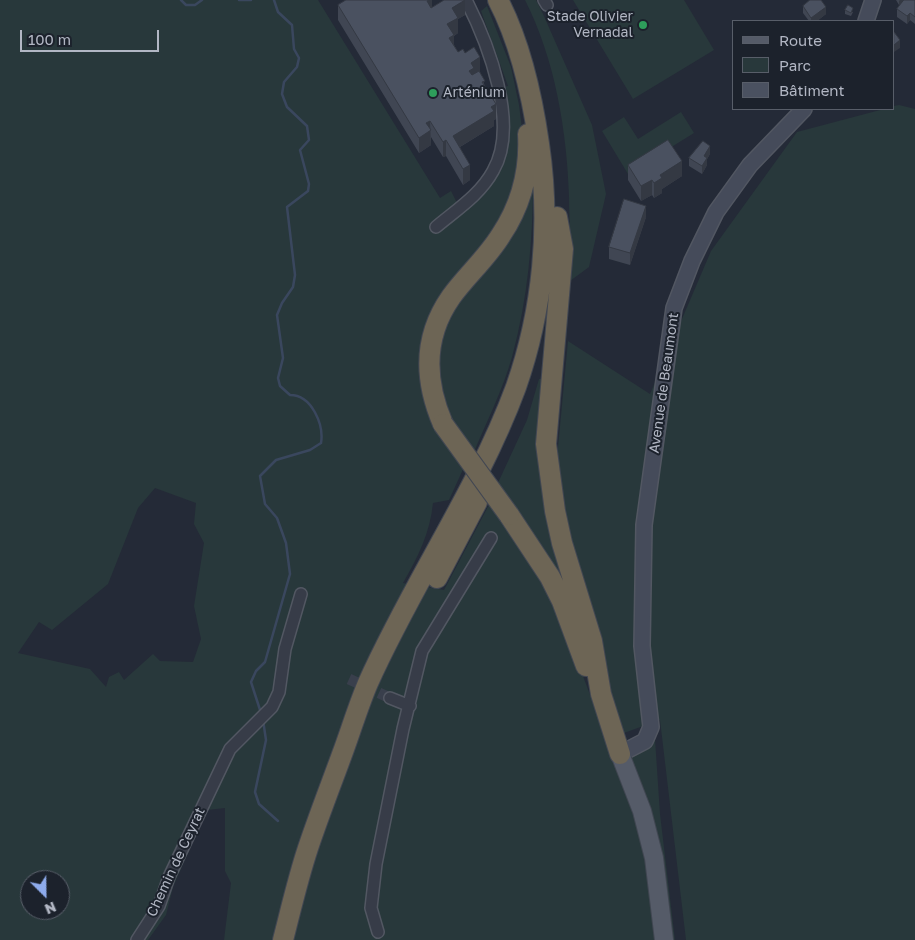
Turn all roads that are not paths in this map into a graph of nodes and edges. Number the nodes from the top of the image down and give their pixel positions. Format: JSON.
{"nodes":[{"id":1,"x":466,"y":0,"type":"edge"},
{"id":2,"x":873,"y":0,"type":"edge"},
{"id":3,"x":505,"y":4,"type":"edge"},
{"id":4,"x":866,"y":20,"type":"edge"},
{"id":5,"x":803,"y":110,"type":"edge"},
{"id":6,"x":557,"y":217,"type":"junction"},
{"id":7,"x":436,"y":227,"type":"dead end"},
{"id":8,"x":491,"y":538,"type":"dead end"},
{"id":9,"x":301,"y":594,"type":"dead end"},
{"id":10,"x":390,"y":698,"type":"tunnel mouth"},
{"id":11,"x":410,"y":706,"type":"junction"},
{"id":12,"x":620,"y":754,"type":"junction"},
{"id":13,"x":378,"y":932,"type":"dead end"},
{"id":14,"x":136,"y":940,"type":"edge"},
{"id":15,"x":283,"y":940,"type":"edge"},
{"id":16,"x":297,"y":940,"type":"edge"},
{"id":17,"x":664,"y":940,"type":"edge"}],
"edges":[{"from":1,"to":7,"type":"street"},
{"from":2,"to":4,"type":"main road"},
{"from":3,"to":6,"type":"highway"},
{"from":3,"to":12,"type":"highway","bridge":true},
{"from":3,"to":15,"type":"highway"},
{"from":5,"to":12,"type":"main road","name":"Avenue de Beaumont"},
{"from":6,"to":12,"type":"highway"},
{"from":6,"to":16,"type":"highway"},
{"from":8,"to":11,"type":"street"},
{"from":9,"to":14,"type":"street","name":"Chemin de Ceyrat"},
{"from":10,"to":11,"type":"street"},
{"from":11,"to":13,"type":"street"},
{"from":12,"to":17,"type":"main road"}]}
